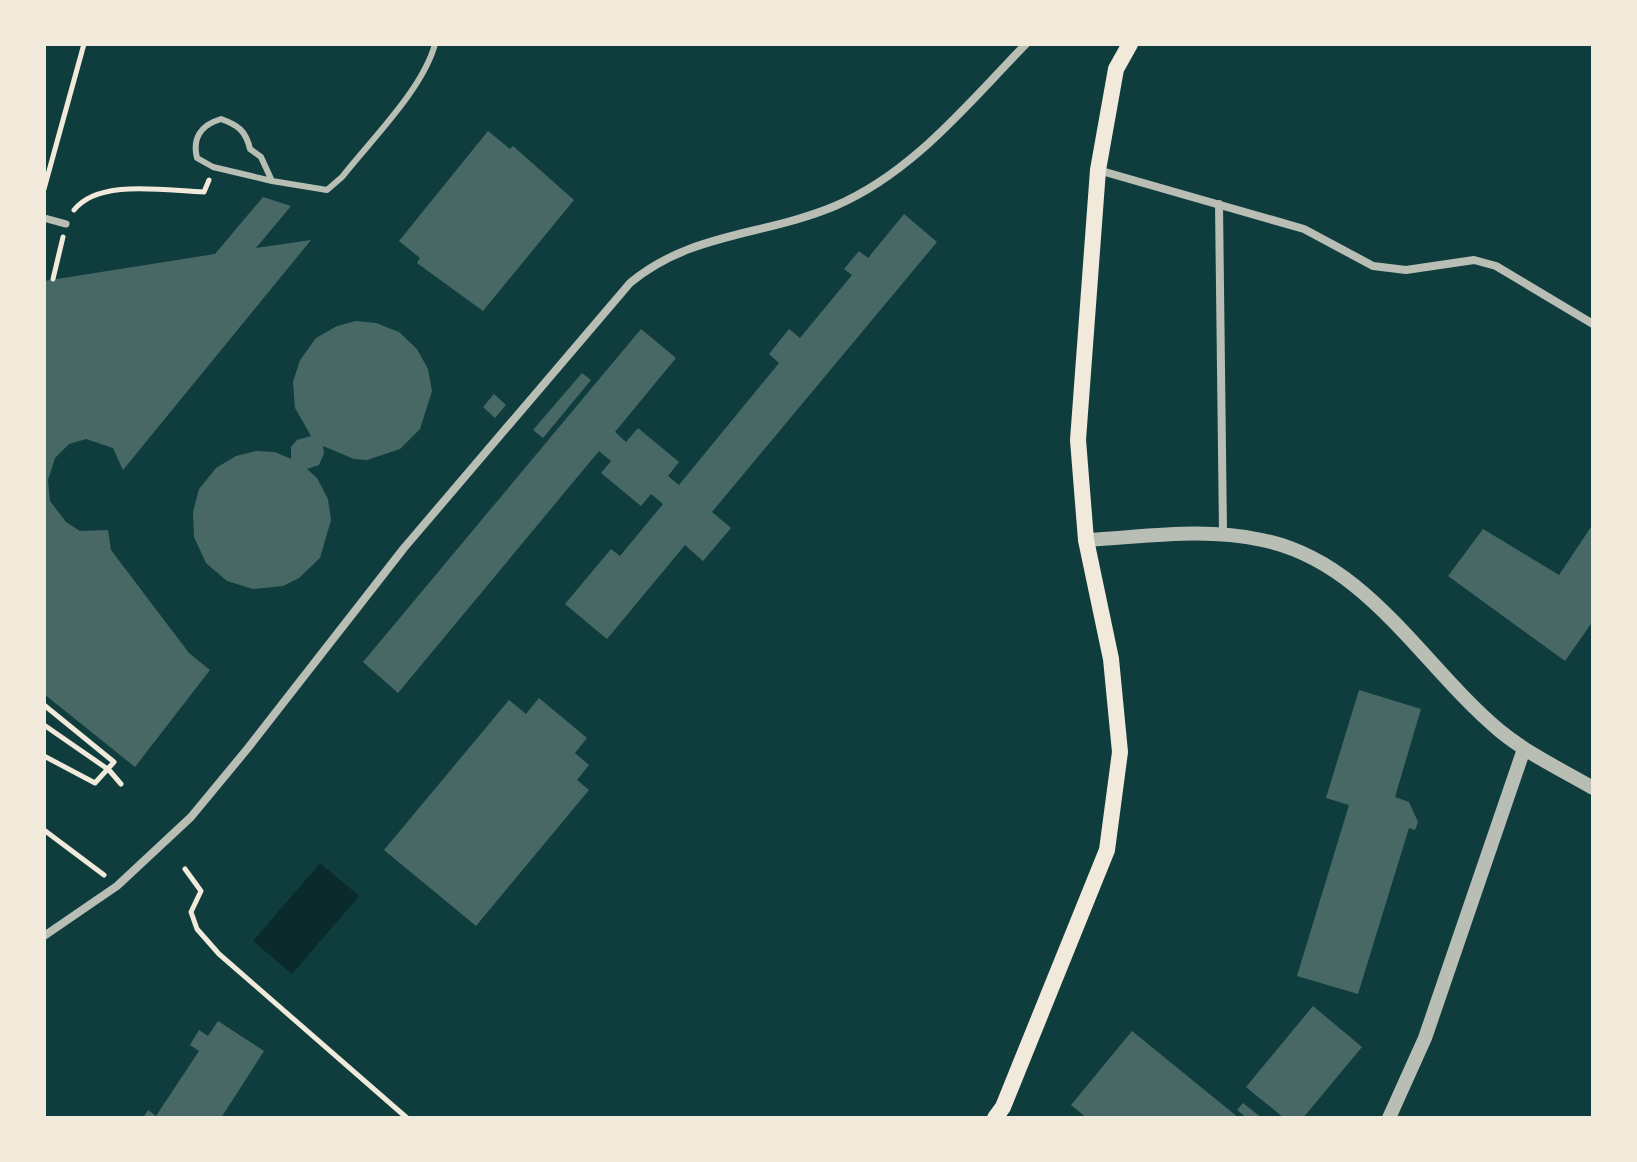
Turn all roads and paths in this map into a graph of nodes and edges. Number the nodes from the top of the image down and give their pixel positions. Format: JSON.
{"nodes":[{"id":1,"x":84,"y":44,"type":"edge"},
{"id":2,"x":435,"y":44,"type":"edge"},
{"id":3,"x":1026,"y":44,"type":"edge"},
{"id":4,"x":1130,"y":44,"type":"edge"},
{"id":5,"x":213,"y":167,"type":"junction"},
{"id":6,"x":1098,"y":170,"type":"junction"},
{"id":7,"x":272,"y":181,"type":"junction"},
{"id":8,"x":44,"y":189,"type":"edge"},
{"id":9,"x":1219,"y":204,"type":"junction"},
{"id":10,"x":44,"y":218,"type":"edge"},
{"id":11,"x":66,"y":224,"type":"junction"},
{"id":12,"x":53,"y":279,"type":"dead end"},
{"id":13,"x":1593,"y":324,"type":"edge"},
{"id":14,"x":1223,"y":533,"type":"junction"},
{"id":15,"x":1086,"y":540,"type":"junction"},
{"id":16,"x":44,"y":705,"type":"edge"},
{"id":17,"x":44,"y":725,"type":"edge"},
{"id":18,"x":1524,"y":749,"type":"junction"},
{"id":19,"x":44,"y":756,"type":"edge"},
{"id":20,"x":109,"y":770,"type":"junction"},
{"id":21,"x":121,"y":784,"type":"dead end"},
{"id":22,"x":1593,"y":788,"type":"edge"},
{"id":23,"x":44,"y":830,"type":"edge"},
{"id":24,"x":185,"y":869,"type":"dead end"},
{"id":25,"x":117,"y":886,"type":"junction"},
{"id":26,"x":44,"y":936,"type":"edge"},
{"id":27,"x":407,"y":1118,"type":"edge"},
{"id":28,"x":995,"y":1118,"type":"edge"},
{"id":29,"x":1389,"y":1118,"type":"edge"}],
"edges":[{"from":1,"to":8,"type":"path"},
{"from":2,"to":7,"type":"lane"},
{"from":3,"to":25,"type":"street"},
{"from":4,"to":6,"type":"main road"},
{"from":5,"to":7,"type":"lane"},
{"from":5,"to":7,"type":"lane"},
{"from":5,"to":11,"type":"path"},
{"from":6,"to":9,"type":"street"},
{"from":6,"to":15,"type":"main road"},
{"from":9,"to":13,"type":"street"},
{"from":9,"to":14,"type":"street"},
{"from":10,"to":11,"type":"street"},
{"from":11,"to":12,"type":"path"},
{"from":14,"to":15,"type":"street"},
{"from":14,"to":18,"type":"street"},
{"from":15,"to":28,"type":"main road"},
{"from":16,"to":20,"type":"path"},
{"from":17,"to":20,"type":"path"},
{"from":18,"to":22,"type":"street"},
{"from":18,"to":29,"type":"street"},
{"from":19,"to":20,"type":"path"},
{"from":20,"to":21,"type":"path"},
{"from":23,"to":25,"type":"path"},
{"from":24,"to":27,"type":"path"},
{"from":25,"to":26,"type":"street"}]}
